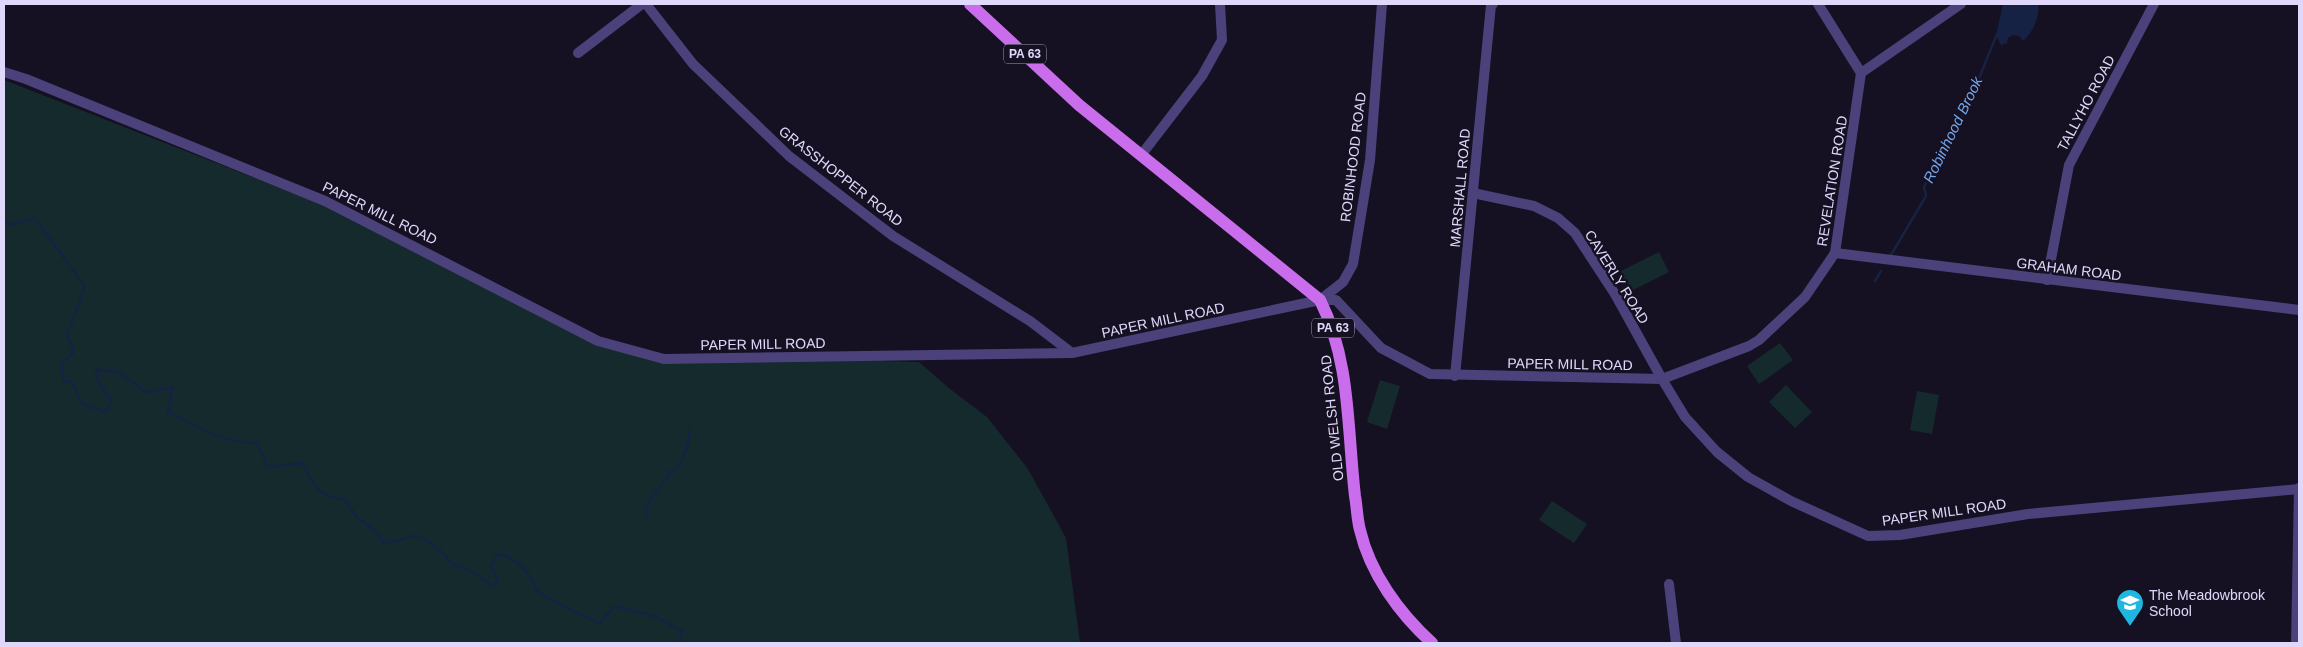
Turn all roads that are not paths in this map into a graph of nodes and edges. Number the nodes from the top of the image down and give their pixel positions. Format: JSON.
{"nodes":[{"id":1,"x":642,"y":4,"type":"edge"},
{"id":2,"x":646,"y":4,"type":"edge"},
{"id":3,"x":970,"y":4,"type":"edge"},
{"id":4,"x":1220,"y":4,"type":"edge"},
{"id":5,"x":1382,"y":4,"type":"edge"},
{"id":6,"x":1493,"y":4,"type":"edge"},
{"id":7,"x":1818,"y":4,"type":"edge"},
{"id":8,"x":1961,"y":4,"type":"edge"},
{"id":9,"x":2154,"y":4,"type":"edge"},
{"id":10,"x":578,"y":53,"type":"dead end"},
{"id":11,"x":4,"y":72,"type":"edge"},
{"id":12,"x":1862,"y":73,"type":"junction"},
{"id":13,"x":1142,"y":154,"type":"junction"},
{"id":14,"x":1473,"y":193,"type":"junction"},
{"id":15,"x":1835,"y":253,"type":"junction"},
{"id":16,"x":2048,"y":280,"type":"junction"},
{"id":17,"x":1320,"y":300,"type":"junction"},
{"id":18,"x":2299,"y":310,"type":"edge"},
{"id":19,"x":1072,"y":353,"type":"junction"},
{"id":20,"x":1455,"y":376,"type":"junction"},
{"id":21,"x":1662,"y":380,"type":"junction"},
{"id":22,"x":2299,"y":488,"type":"edge"},
{"id":23,"x":1669,"y":584,"type":"dead end"},
{"id":24,"x":1432,"y":643,"type":"edge"},
{"id":25,"x":1676,"y":643,"type":"edge"},
{"id":26,"x":2296,"y":643,"type":"edge"}],
"edges":[{"from":1,"to":10,"type":"street"},
{"from":2,"to":19,"type":"street","name":"GRASSHOPPER ROAD"},
{"from":3,"to":13,"type":"main road","name":"OLD WELSH ROAD","number":"PA 63"},
{"from":4,"to":13,"type":"street"},
{"from":5,"to":17,"type":"street","name":"ROBINHOOD ROAD"},
{"from":6,"to":14,"type":"street","name":"MARSHALL ROAD"},
{"from":7,"to":12,"type":"street"},
{"from":8,"to":12,"type":"street"},
{"from":9,"to":16,"type":"street","name":"TALLYHO ROAD"},
{"from":11,"to":19,"type":"street","name":"PAPER MILL ROAD"},
{"from":12,"to":15,"type":"street","name":"REVELATION ROAD"},
{"from":13,"to":17,"type":"main road","name":"OLD WELSH ROAD","number":"PA 63"},
{"from":14,"to":20,"type":"street","name":"MARSHALL ROAD"},
{"from":14,"to":21,"type":"street","name":"CAVERLY ROAD"},
{"from":15,"to":16,"type":"street","name":"GRAHAM ROAD"},
{"from":15,"to":21,"type":"street","name":"REVELATION ROAD"},
{"from":16,"to":18,"type":"street","name":"GRAHAM ROAD"},
{"from":17,"to":19,"type":"street","name":"PAPER MILL ROAD"},
{"from":17,"to":20,"type":"street","name":"PAPER MILL ROAD"},
{"from":17,"to":24,"type":"main road","name":"OLD WELSH ROAD","number":"PA 63"},
{"from":20,"to":21,"type":"street","name":"PAPER MILL ROAD"},
{"from":21,"to":22,"type":"street","name":"PAPER MILL ROAD"},
{"from":22,"to":26,"type":"street"},
{"from":23,"to":25,"type":"street"}]}
